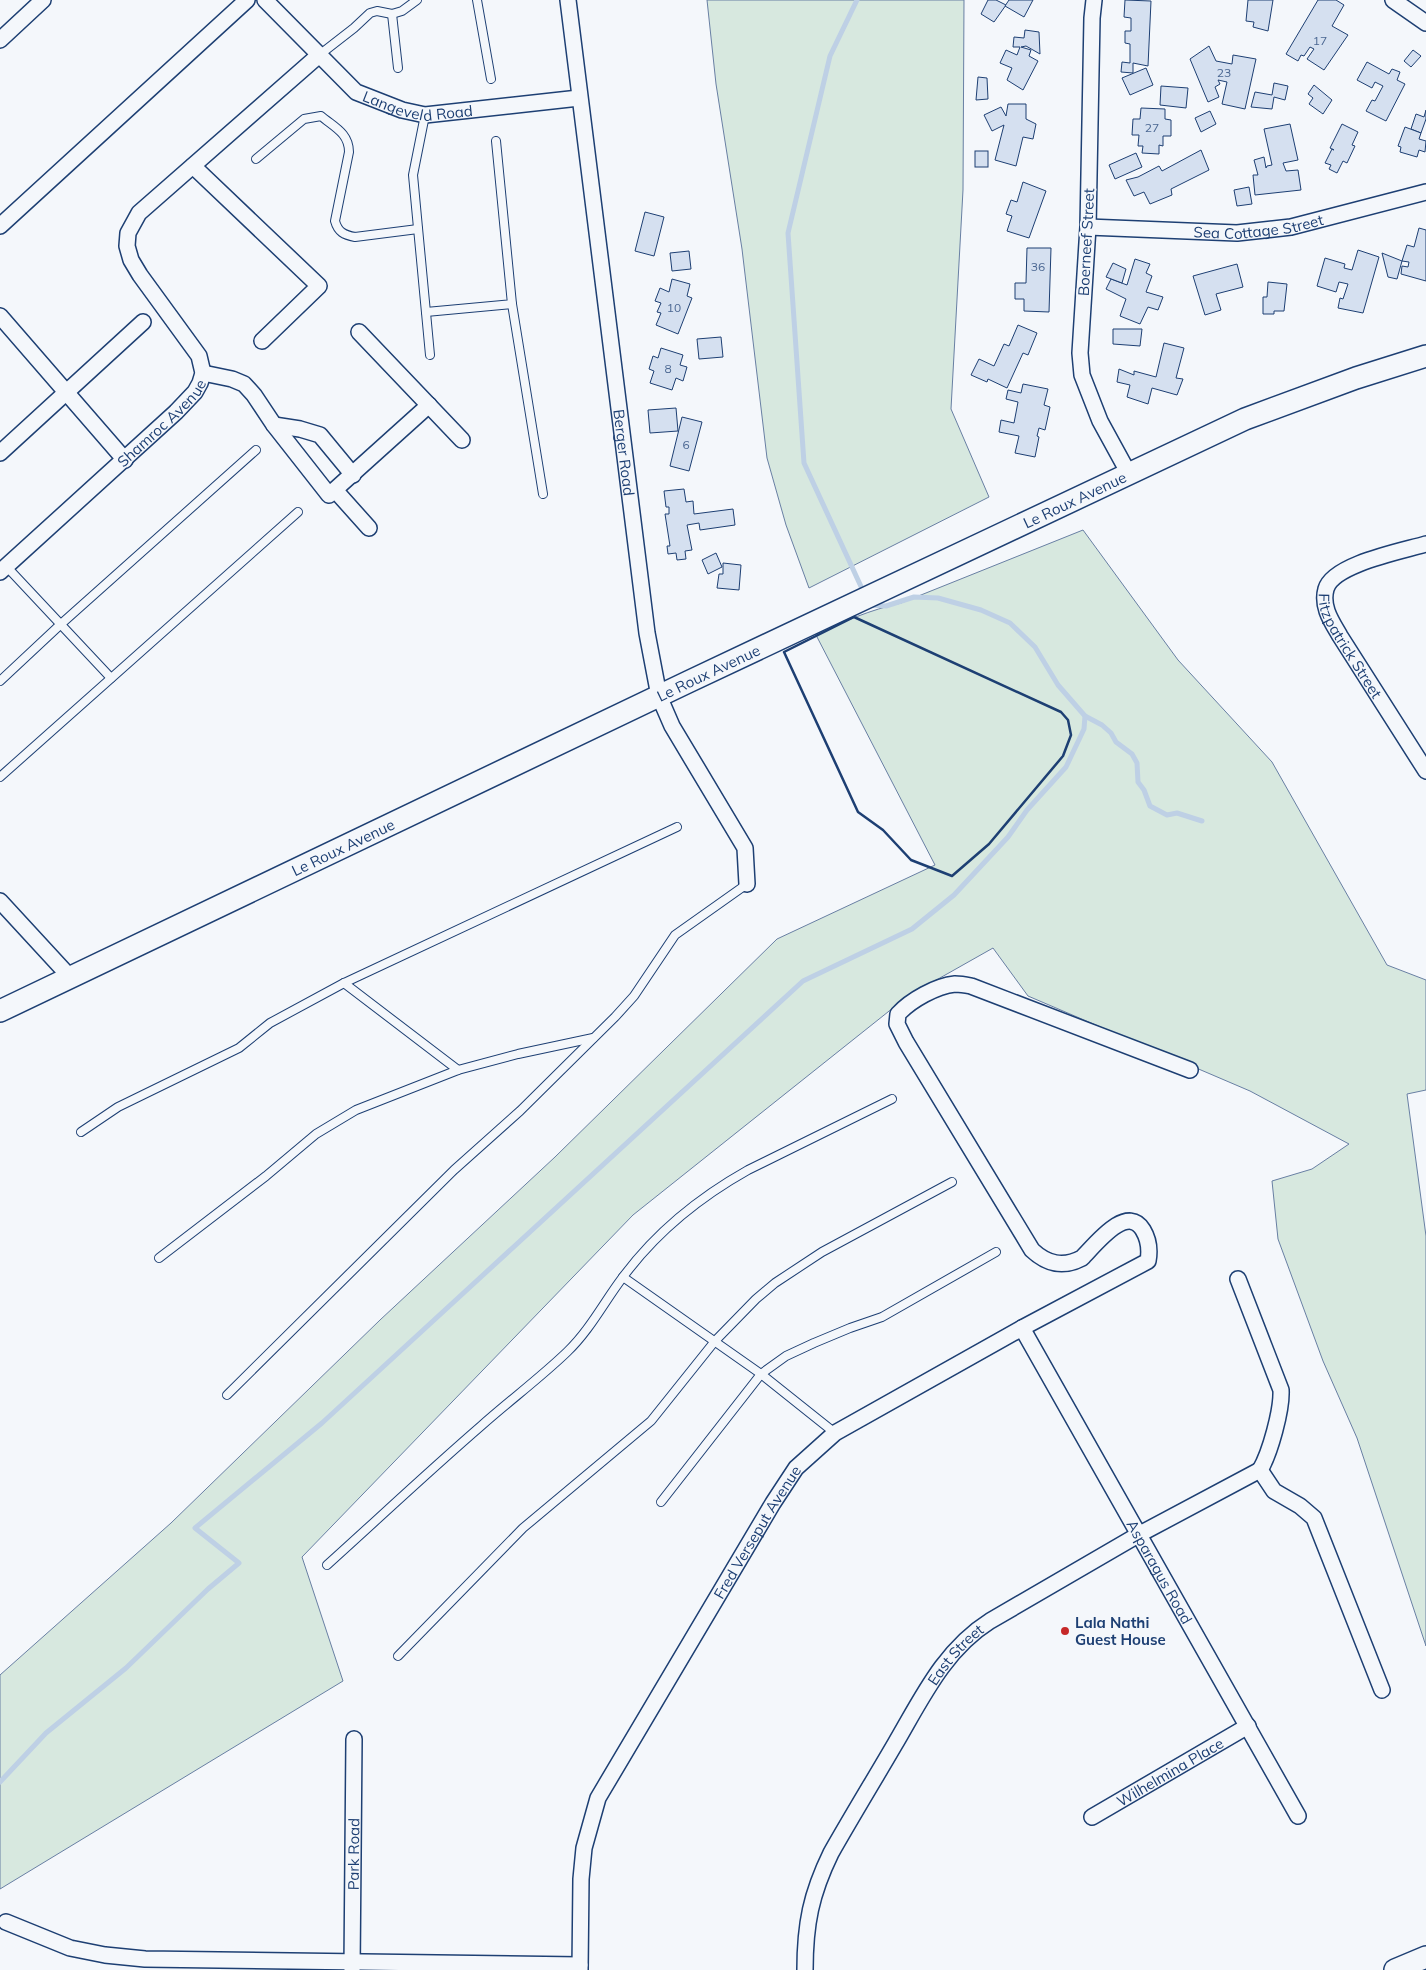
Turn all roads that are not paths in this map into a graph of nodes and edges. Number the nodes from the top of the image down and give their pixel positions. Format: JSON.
{"nodes":[{"id":1,"x":43,"y":0,"type":"edge"},
{"id":2,"x":247,"y":0,"type":"edge"},
{"id":3,"x":265,"y":0,"type":"edge"},
{"id":4,"x":417,"y":0,"type":"edge"},
{"id":5,"x":477,"y":0,"type":"edge"},
{"id":6,"x":568,"y":0,"type":"edge"},
{"id":7,"x":1094,"y":0,"type":"edge"},
{"id":8,"x":1393,"y":0,"type":"edge"},
{"id":9,"x":392,"y":14,"type":"junction"},
{"id":10,"x":1426,"y":23,"type":"edge"},
{"id":11,"x":0,"y":40,"type":"edge"},
{"id":12,"x":318,"y":56,"type":"junction"},
{"id":13,"x":398,"y":68,"type":"dead end"},
{"id":14,"x":491,"y":79,"type":"dead end"},
{"id":15,"x":579,"y":98,"type":"junction"},
{"id":16,"x":425,"y":115,"type":"junction"},
{"id":17,"x":496,"y":141,"type":"dead end"},
{"id":18,"x":256,"y":159,"type":"dead end"},
{"id":19,"x":193,"y":166,"type":"junction"},
{"id":20,"x":1426,"y":192,"type":"edge"},
{"id":21,"x":0,"y":226,"type":"edge"},
{"id":22,"x":1088,"y":227,"type":"junction"},
{"id":23,"x":418,"y":229,"type":"junction"},
{"id":24,"x":512,"y":304,"type":"junction"},
{"id":25,"x":426,"y":312,"type":"junction"},
{"id":26,"x":0,"y":316,"type":"edge"},
{"id":27,"x":143,"y":322,"type":"dead end"},
{"id":28,"x":359,"y":332,"type":"dead end"},
{"id":29,"x":262,"y":341,"type":"dead end"},
{"id":30,"x":430,"y":355,"type":"dead end"},
{"id":31,"x":1426,"y":356,"type":"edge"},
{"id":32,"x":203,"y":373,"type":"junction"},
{"id":33,"x":66,"y":393,"type":"junction"},
{"id":34,"x":429,"y":405,"type":"junction"},
{"id":35,"x":274,"y":426,"type":"junction"},
{"id":36,"x":462,"y":440,"type":"dead end"},
{"id":37,"x":256,"y":450,"type":"dead end"},
{"id":38,"x":0,"y":453,"type":"edge"},
{"id":39,"x":125,"y":460,"type":"junction"},
{"id":40,"x":1129,"y":474,"type":"junction"},
{"id":41,"x":353,"y":475,"type":"junction"},
{"id":42,"x":332,"y":492,"type":"junction"},
{"id":43,"x":543,"y":494,"type":"dead end"},
{"id":44,"x":298,"y":512,"type":"dead end"},
{"id":45,"x":369,"y":528,"type":"dead end"},
{"id":46,"x":1426,"y":544,"type":"edge"},
{"id":47,"x":3,"y":569,"type":"edge"},
{"id":48,"x":61,"y":624,"type":"junction"},
{"id":49,"x":111,"y":678,"type":"junction"},
{"id":50,"x":0,"y":681,"type":"edge"},
{"id":51,"x":659,"y":696,"type":"junction"},
{"id":52,"x":1426,"y":771,"type":"edge"},
{"id":53,"x":0,"y":777,"type":"edge"},
{"id":54,"x":677,"y":827,"type":"dead end"},
{"id":55,"x":748,"y":884,"type":"joint"},
{"id":56,"x":0,"y":900,"type":"edge"},
{"id":57,"x":70,"y":977,"type":"junction"},
{"id":58,"x":344,"y":983,"type":"junction"},
{"id":59,"x":0,"y":1011,"type":"edge"},
{"id":60,"x":593,"y":1038,"type":"junction"},
{"id":61,"x":458,"y":1070,"type":"junction"},
{"id":62,"x":1190,"y":1070,"type":"dead end"},
{"id":63,"x":892,"y":1099,"type":"dead end"},
{"id":64,"x":80,"y":1132,"type":"dead end"},
{"id":65,"x":952,"y":1182,"type":"dead end"},
{"id":66,"x":996,"y":1252,"type":"dead end"},
{"id":67,"x":159,"y":1258,"type":"dead end"},
{"id":68,"x":623,"y":1277,"type":"junction"},
{"id":69,"x":1238,"y":1279,"type":"dead end"},
{"id":70,"x":1022,"y":1328,"type":"junction"},
{"id":71,"x":715,"y":1340,"type":"junction"},
{"id":72,"x":762,"y":1374,"type":"junction"},
{"id":73,"x":226,"y":1395,"type":"dead end"},
{"id":74,"x":835,"y":1433,"type":"junction"},
{"id":75,"x":1260,"y":1470,"type":"junction"},
{"id":76,"x":661,"y":1502,"type":"dead end"},
{"id":77,"x":1138,"y":1535,"type":"junction"},
{"id":78,"x":327,"y":1565,"type":"dead end"},
{"id":79,"x":398,"y":1656,"type":"dead end"},
{"id":80,"x":1382,"y":1690,"type":"dead end"},
{"id":81,"x":1248,"y":1726,"type":"junction"},
{"id":82,"x":354,"y":1739,"type":"dead end"},
{"id":83,"x":1298,"y":1816,"type":"dead end"},
{"id":84,"x":1092,"y":1817,"type":"dead end"},
{"id":85,"x":6,"y":1922,"type":"dead end"},
{"id":86,"x":1426,"y":1957,"type":"edge"},
{"id":87,"x":352,"y":1966,"type":"edge"},
{"id":88,"x":580,"y":1967,"type":"edge"},
{"id":89,"x":805,"y":1970,"type":"edge"},
{"id":90,"x":1395,"y":1970,"type":"edge"}],
"edges":[{"from":1,"to":11,"type":"street"},
{"from":2,"to":21,"type":"street"},
{"from":3,"to":12,"type":"street","name":"Langeveld Road"},
{"from":4,"to":9,"type":"lane"},
{"from":5,"to":14,"type":"lane"},
{"from":6,"to":15,"type":"street","name":"Berger Road"},
{"from":7,"to":22,"type":"street","name":"Boerneef Street"},
{"from":8,"to":10,"type":"street"},
{"from":9,"to":12,"type":"lane"},
{"from":9,"to":13,"type":"lane"},
{"from":12,"to":16,"type":"street","name":"Langeveld Road"},
{"from":12,"to":19,"type":"street","name":"Shamroc Avenue"},
{"from":15,"to":16,"type":"street","name":"Langeveld Road"},
{"from":15,"to":51,"type":"street","name":"Berger Road"},
{"from":16,"to":23,"type":"lane"},
{"from":17,"to":24,"type":"lane"},
{"from":18,"to":23,"type":"lane"},
{"from":19,"to":29,"type":"street"},
{"from":19,"to":32,"type":"street","name":"Shamroc Avenue"},
{"from":20,"to":22,"type":"street","name":"Sea Cottage Street"},
{"from":22,"to":40,"type":"street","name":"Boerneef Street"},
{"from":23,"to":25,"type":"lane"},
{"from":24,"to":25,"type":"lane"},
{"from":24,"to":43,"type":"lane"},
{"from":25,"to":30,"type":"lane"},
{"from":26,"to":33,"type":"street"},
{"from":27,"to":33,"type":"street"},
{"from":28,"to":34,"type":"street"},
{"from":31,"to":40,"type":"main road","name":"Le Roux Avenue"},
{"from":32,"to":35,"type":"street"},
{"from":32,"to":39,"type":"street","name":"Shamroc Avenue"},
{"from":33,"to":38,"type":"street"},
{"from":33,"to":39,"type":"street"},
{"from":34,"to":36,"type":"street"},
{"from":34,"to":41,"type":"street"},
{"from":35,"to":41,"type":"street"},
{"from":35,"to":42,"type":"street"},
{"from":37,"to":48,"type":"lane"},
{"from":39,"to":47,"type":"street","name":"Shamroc Avenue"},
{"from":40,"to":51,"type":"main road","name":"Le Roux Avenue"},
{"from":41,"to":42,"type":"street"},
{"from":42,"to":45,"type":"street"},
{"from":44,"to":49,"type":"lane"},
{"from":46,"to":52,"type":"street","name":"Fitzpatrick Street"},
{"from":47,"to":48,"type":"lane"},
{"from":48,"to":49,"type":"lane"},
{"from":48,"to":50,"type":"lane"},
{"from":49,"to":53,"type":"lane"},
{"from":51,"to":55,"type":"street","name":"Berger Road"},
{"from":51,"to":57,"type":"main road","name":"Le Roux Avenue"},
{"from":54,"to":58,"type":"lane"},
{"from":55,"to":60,"type":"lane"},
{"from":56,"to":57,"type":"street"},
{"from":57,"to":59,"type":"main road","name":"Le Roux Avenue"},
{"from":58,"to":61,"type":"lane"},
{"from":58,"to":64,"type":"lane"},
{"from":60,"to":61,"type":"lane"},
{"from":60,"to":73,"type":"lane"},
{"from":61,"to":67,"type":"lane"},
{"from":62,"to":70,"type":"street","name":"Fred Verseput Avenue"},
{"from":63,"to":68,"type":"lane"},
{"from":65,"to":71,"type":"lane"},
{"from":66,"to":72,"type":"lane"},
{"from":68,"to":71,"type":"lane"},
{"from":68,"to":78,"type":"lane"},
{"from":69,"to":75,"type":"street"},
{"from":70,"to":74,"type":"street","name":"Fred Verseput Avenue"},
{"from":70,"to":77,"type":"street","name":"Asparagus Road"},
{"from":71,"to":72,"type":"lane"},
{"from":71,"to":79,"type":"lane"},
{"from":72,"to":74,"type":"lane"},
{"from":72,"to":76,"type":"lane"},
{"from":74,"to":88,"type":"street","name":"Fred Verseput Avenue"},
{"from":75,"to":77,"type":"street","name":"East Street"},
{"from":75,"to":80,"type":"street"},
{"from":77,"to":81,"type":"street","name":"Asparagus Road"},
{"from":77,"to":89,"type":"street","name":"East Street"},
{"from":81,"to":83,"type":"street","name":"Asparagus Road"},
{"from":81,"to":84,"type":"street","name":"Wilhelmina Place"},
{"from":82,"to":87,"type":"street","name":"Park Road"},
{"from":85,"to":87,"type":"street"},
{"from":86,"to":90,"type":"main road"},
{"from":87,"to":88,"type":"street"}]}
